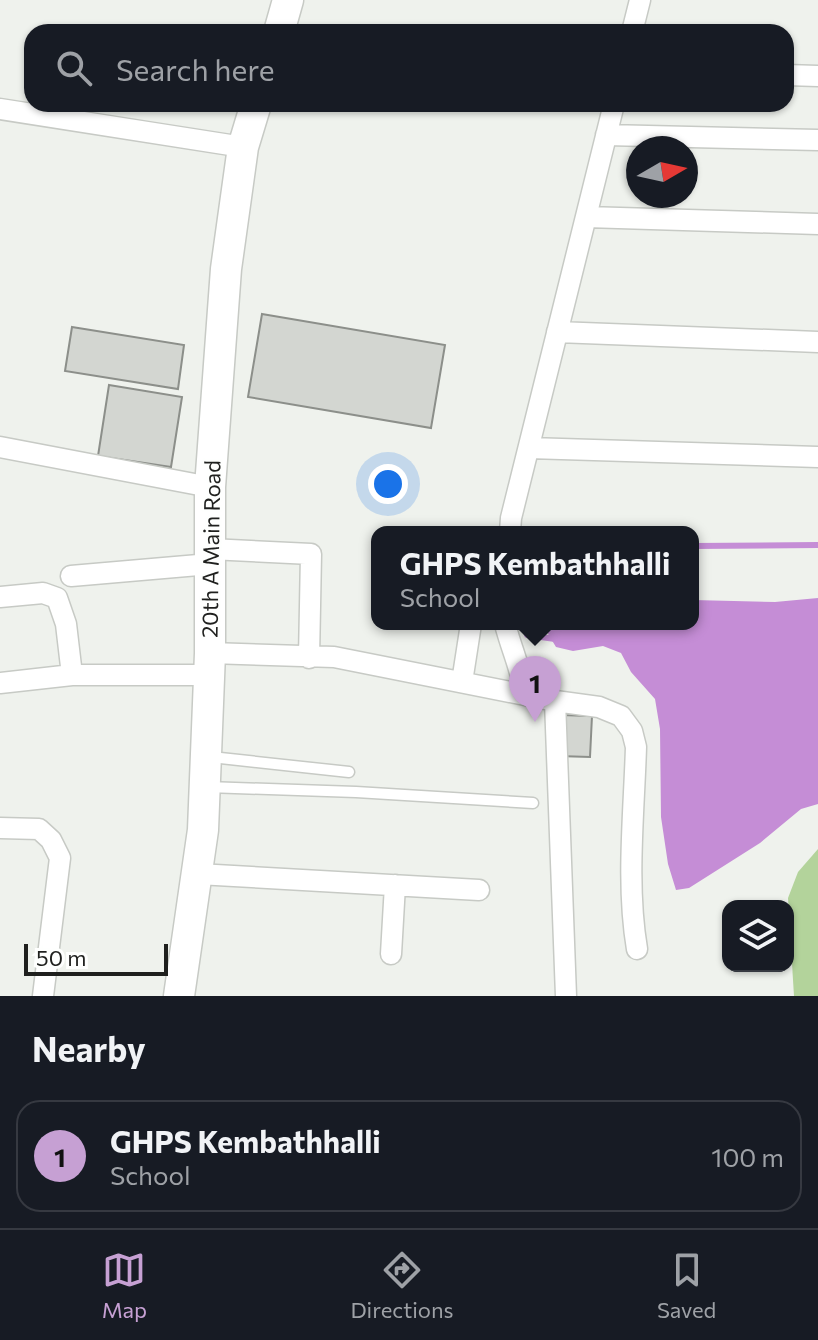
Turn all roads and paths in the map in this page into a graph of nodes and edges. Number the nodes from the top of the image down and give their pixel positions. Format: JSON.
{"nodes":[{"id":1,"x":288,"y":0,"type":"edge"},
{"id":2,"x":640,"y":0,"type":"edge"},
{"id":3,"x":281,"y":24,"type":"edge"},
{"id":4,"x":634,"y":24,"type":"edge"},
{"id":5,"x":794,"y":75,"type":"edge"},
{"id":6,"x":818,"y":76,"type":"edge"},
{"id":7,"x":0,"y":109,"type":"edge"},
{"id":8,"x":254,"y":112,"type":"edge"},
{"id":9,"x":612,"y":112,"type":"edge"},
{"id":10,"x":606,"y":135,"type":"junction"},
{"id":11,"x":818,"y":140,"type":"edge"},
{"id":12,"x":243,"y":147,"type":"junction"},
{"id":13,"x":586,"y":217,"type":"junction"},
{"id":14,"x":818,"y":224,"type":"edge"},
{"id":15,"x":557,"y":332,"type":"junction"},
{"id":16,"x":818,"y":342,"type":"edge"},
{"id":17,"x":0,"y":447,"type":"edge"},
{"id":18,"x":529,"y":448,"type":"junction"},
{"id":19,"x":818,"y":457,"type":"edge"},
{"id":20,"x":210,"y":487,"type":"junction"},
{"id":21,"x":511,"y":526,"type":"edge"},
{"id":22,"x":210,"y":556,"type":"junction"},
{"id":23,"x":71,"y":576,"type":"dead end"},
{"id":24,"x":0,"y":597,"type":"edge"},
{"id":25,"x":470,"y":630,"type":"edge"},
{"id":26,"x":506,"y":630,"type":"edge"},
{"id":27,"x":309,"y":658,"type":"junction"},
{"id":28,"x":209,"y":664,"type":"junction"},
{"id":29,"x":72,"y":675,"type":"junction"},
{"id":30,"x":462,"y":682,"type":"junction"},
{"id":31,"x":0,"y":683,"type":"edge"},
{"id":32,"x":525,"y":694,"type":"junction"},
{"id":33,"x":555,"y":701,"type":"junction"},
{"id":34,"x":205,"y":756,"type":"junction"},
{"id":35,"x":349,"y":772,"type":"dead end"},
{"id":36,"x":205,"y":787,"type":"junction"},
{"id":37,"x":533,"y":803,"type":"dead end"},
{"id":38,"x":0,"y":828,"type":"edge"},
{"id":39,"x":198,"y":874,"type":"junction"},
{"id":40,"x":395,"y":885,"type":"junction"},
{"id":41,"x":479,"y":890,"type":"dead end"},
{"id":42,"x":637,"y":949,"type":"dead end"},
{"id":43,"x":391,"y":954,"type":"dead end"},
{"id":44,"x":43,"y":996,"type":"edge"},
{"id":45,"x":179,"y":996,"type":"edge"},
{"id":46,"x":566,"y":996,"type":"edge"}],
"edges":[{"from":1,"to":3,"type":"street"},
{"from":2,"to":4,"type":"street"},
{"from":5,"to":6,"type":"street"},
{"from":7,"to":12,"type":"street"},
{"from":8,"to":12,"type":"street","name":"20th A Main Road"},
{"from":9,"to":10,"type":"street"},
{"from":10,"to":11,"type":"street"},
{"from":10,"to":13,"type":"street"},
{"from":12,"to":20,"type":"street","name":"20th A Main Road"},
{"from":13,"to":14,"type":"street"},
{"from":13,"to":15,"type":"street"},
{"from":15,"to":16,"type":"street"},
{"from":15,"to":18,"type":"street"},
{"from":17,"to":20,"type":"street"},
{"from":18,"to":19,"type":"street"},
{"from":18,"to":21,"type":"street"},
{"from":20,"to":22,"type":"street","name":"20th A Main Road"},
{"from":22,"to":23,"type":"street"},
{"from":22,"to":27,"type":"street"},
{"from":22,"to":28,"type":"street","name":"20th A Main Road"},
{"from":24,"to":29,"type":"street"},
{"from":25,"to":30,"type":"street"},
{"from":26,"to":32,"type":"street"},
{"from":27,"to":28,"type":"street"},
{"from":27,"to":30,"type":"street"},
{"from":28,"to":29,"type":"street"},
{"from":28,"to":34,"type":"street","name":"20th A Main Road"},
{"from":29,"to":31,"type":"street"},
{"from":30,"to":32,"type":"street"},
{"from":32,"to":33,"type":"street"},
{"from":33,"to":42,"type":"street"},
{"from":33,"to":46,"type":"street"},
{"from":34,"to":35,"type":"lane"},
{"from":34,"to":36,"type":"street","name":"20th A Main Road"},
{"from":36,"to":37,"type":"lane"},
{"from":36,"to":39,"type":"street","name":"20th A Main Road"},
{"from":38,"to":44,"type":"street"},
{"from":39,"to":40,"type":"street"},
{"from":39,"to":45,"type":"street","name":"20th A Main Road"},
{"from":40,"to":41,"type":"street"},
{"from":40,"to":43,"type":"street"}]}
